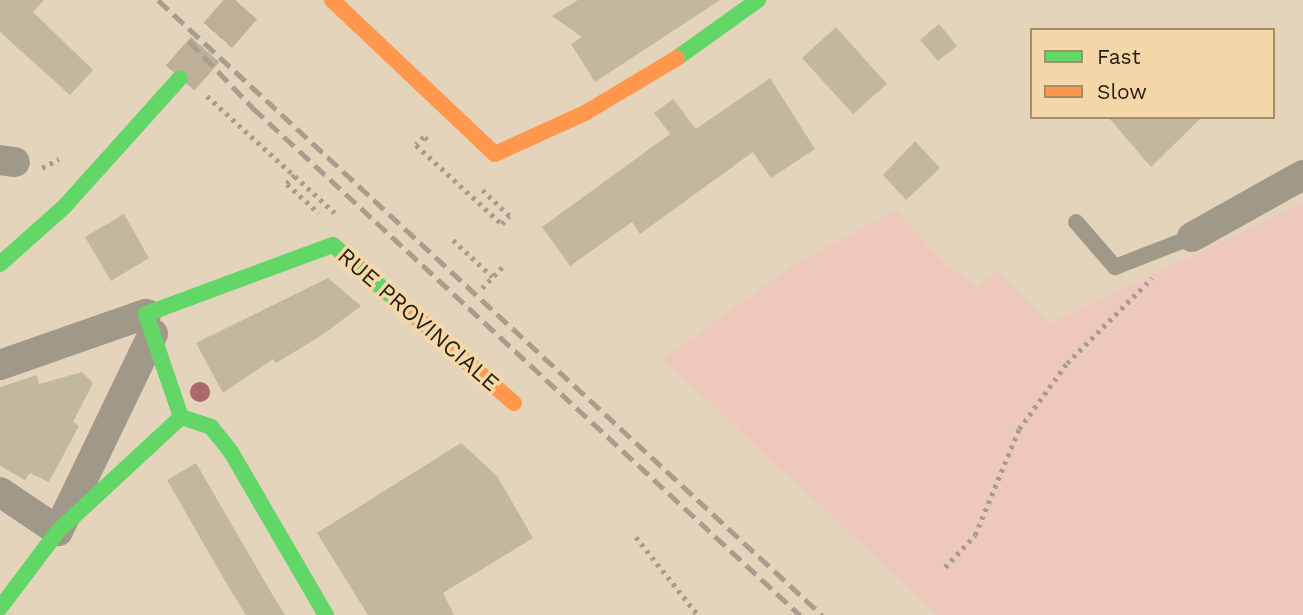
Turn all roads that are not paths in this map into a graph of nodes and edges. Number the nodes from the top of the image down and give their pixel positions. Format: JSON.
{"nodes":[{"id":1,"x":332,"y":0,"type":"edge"},
{"id":2,"x":758,"y":0,"type":"edge"},
{"id":3,"x":180,"y":78,"type":"tunnel mouth"},
{"id":4,"x":1303,"y":174,"type":"edge"},
{"id":5,"x":1076,"y":222,"type":"dead end"},
{"id":6,"x":1192,"y":237,"type":"joint"},
{"id":7,"x":0,"y":264,"type":"edge"},
{"id":8,"x":150,"y":324,"type":"junction"},
{"id":9,"x":0,"y":365,"type":"edge"},
{"id":10,"x":514,"y":403,"type":"dead end"},
{"id":11,"x":181,"y":417,"type":"junction"},
{"id":12,"x":0,"y":492,"type":"edge"},
{"id":13,"x":58,"y":531,"type":"junction"},
{"id":14,"x":0,"y":608,"type":"edge"},
{"id":15,"x":326,"y":615,"type":"edge"}],
"edges":[{"from":1,"to":2,"type":"street"},
{"from":3,"to":7,"type":"street"},
{"from":4,"to":6,"type":"street"},
{"from":5,"to":6,"type":"lane"},
{"from":8,"to":9,"type":"street"},
{"from":8,"to":10,"type":"street","name":"RUE PROVINCIALE"},
{"from":8,"to":11,"type":"street"},
{"from":8,"to":13,"type":"street"},
{"from":11,"to":13,"type":"street"},
{"from":11,"to":15,"type":"street"},
{"from":12,"to":13,"type":"street"},
{"from":13,"to":14,"type":"street"}]}
